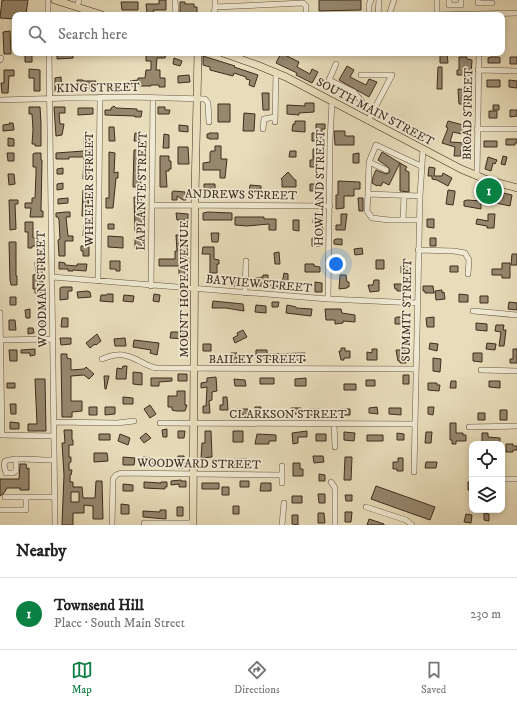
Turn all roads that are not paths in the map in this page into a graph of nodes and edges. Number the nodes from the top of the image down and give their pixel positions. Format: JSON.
{"nodes":[{"id":1,"x":48,"y":0,"type":"edge"},
{"id":2,"x":55,"y":0,"type":"edge"},
{"id":3,"x":176,"y":0,"type":"edge"},
{"id":4,"x":215,"y":0,"type":"edge"},
{"id":5,"x":371,"y":0,"type":"edge"},
{"id":6,"x":379,"y":0,"type":"edge"},
{"id":7,"x":394,"y":0,"type":"edge"},
{"id":8,"x":437,"y":0,"type":"edge"},
{"id":9,"x":449,"y":0,"type":"edge"},
{"id":10,"x":461,"y":0,"type":"edge"},
{"id":11,"x":478,"y":0,"type":"edge"},
{"id":12,"x":492,"y":2,"type":"edge"},
{"id":13,"x":78,"y":4,"type":"edge"},
{"id":14,"x":214,"y":7,"type":"junction"},
{"id":15,"x":48,"y":12,"type":"edge"},
{"id":16,"x":95,"y":12,"type":"edge"},
{"id":17,"x":176,"y":12,"type":"edge"},
{"id":18,"x":214,"y":12,"type":"edge"},
{"id":19,"x":306,"y":12,"type":"edge"},
{"id":20,"x":369,"y":12,"type":"edge"},
{"id":21,"x":378,"y":12,"type":"edge"},
{"id":22,"x":390,"y":12,"type":"edge"},
{"id":23,"x":435,"y":12,"type":"edge"},
{"id":24,"x":505,"y":13,"type":"edge"},
{"id":25,"x":517,"y":13,"type":"edge"},
{"id":26,"x":49,"y":56,"type":"edge"},
{"id":27,"x":198,"y":56,"type":"edge"},
{"id":28,"x":232,"y":56,"type":"edge"},
{"id":29,"x":478,"y":56,"type":"edge"},
{"id":30,"x":336,"y":64,"type":"dead end"},
{"id":31,"x":478,"y":70,"type":"junction"},
{"id":32,"x":517,"y":71,"type":"edge"},
{"id":33,"x":276,"y":72,"type":"junction"},
{"id":34,"x":361,"y":75,"type":"dead end"},
{"id":35,"x":100,"y":97,"type":"junction"},
{"id":36,"x":49,"y":98,"type":"junction"},
{"id":37,"x":154,"y":98,"type":"junction"},
{"id":38,"x":196,"y":98,"type":"junction"},
{"id":39,"x":0,"y":100,"type":"edge"},
{"id":40,"x":332,"y":101,"type":"junction"},
{"id":41,"x":370,"y":117,"type":"junction"},
{"id":42,"x":208,"y":122,"type":"dead end"},
{"id":43,"x":263,"y":129,"type":"dead end"},
{"id":44,"x":477,"y":129,"type":"junction"},
{"id":45,"x":517,"y":129,"type":"edge"},
{"id":46,"x":422,"y":149,"type":"junction"},
{"id":47,"x":369,"y":162,"type":"junction"},
{"id":48,"x":421,"y":166,"type":"junction"},
{"id":49,"x":386,"y":170,"type":"dead end"},
{"id":50,"x":477,"y":176,"type":"junction"},
{"id":51,"x":517,"y":188,"type":"edge"},
{"id":52,"x":368,"y":194,"type":"junction"},
{"id":53,"x":404,"y":196,"type":"junction"},
{"id":54,"x":420,"y":196,"type":"junction"},
{"id":55,"x":153,"y":205,"type":"junction"},
{"id":56,"x":195,"y":205,"type":"junction"},
{"id":57,"x":330,"y":206,"type":"junction"},
{"id":58,"x":403,"y":220,"type":"junction"},
{"id":59,"x":419,"y":220,"type":"junction"},
{"id":60,"x":418,"y":250,"type":"junction"},
{"id":61,"x":246,"y":262,"type":"dead end"},
{"id":62,"x":468,"y":274,"type":"dead end"},
{"id":63,"x":52,"y":277,"type":"junction"},
{"id":64,"x":98,"y":281,"type":"junction"},
{"id":65,"x":151,"y":286,"type":"junction"},
{"id":66,"x":195,"y":289,"type":"junction"},
{"id":67,"x":246,"y":293,"type":"junction"},
{"id":68,"x":328,"y":299,"type":"junction"},
{"id":69,"x":417,"y":303,"type":"junction"},
{"id":70,"x":474,"y":311,"type":"dead end"},
{"id":71,"x":0,"y":313,"type":"edge"},
{"id":72,"x":517,"y":315,"type":"edge"},
{"id":73,"x":53,"y":339,"type":"junction"},
{"id":74,"x":0,"y":340,"type":"edge"},
{"id":75,"x":102,"y":359,"type":"dead end"},
{"id":76,"x":194,"y":369,"type":"junction"},
{"id":77,"x":416,"y":369,"type":"junction"},
{"id":78,"x":481,"y":370,"type":"dead end"},
{"id":79,"x":517,"y":372,"type":"edge"},
{"id":80,"x":134,"y":421,"type":"dead end"},
{"id":81,"x":54,"y":422,"type":"junction"},
{"id":82,"x":160,"y":423,"type":"dead end"},
{"id":83,"x":194,"y":423,"type":"junction"},
{"id":84,"x":334,"y":424,"type":"junction"},
{"id":85,"x":415,"y":424,"type":"junction"},
{"id":86,"x":517,"y":426,"type":"edge"},
{"id":87,"x":470,"y":427,"type":"dead end"},
{"id":88,"x":1,"y":436,"type":"edge"},
{"id":89,"x":54,"y":436,"type":"junction"},
{"id":90,"x":335,"y":447,"type":"dead end"},
{"id":91,"x":16,"y":459,"type":"dead end"},
{"id":92,"x":54,"y":460,"type":"junction"},
{"id":93,"x":282,"y":466,"type":"dead end"},
{"id":94,"x":414,"y":472,"type":"dead end"},
{"id":95,"x":194,"y":474,"type":"junction"},
{"id":96,"x":282,"y":475,"type":"junction"},
{"id":97,"x":505,"y":479,"type":"edge"},
{"id":98,"x":517,"y":479,"type":"edge"},
{"id":99,"x":331,"y":482,"type":"dead end"},
{"id":100,"x":282,"y":483,"type":"dead end"},
{"id":101,"x":26,"y":497,"type":"junction"},
{"id":102,"x":55,"y":497,"type":"junction"},
{"id":103,"x":5,"y":498,"type":"dead end"},
{"id":104,"x":284,"y":503,"type":"dead end"},
{"id":105,"x":366,"y":507,"type":"dead end"},
{"id":106,"x":0,"y":510,"type":"edge"},
{"id":107,"x":144,"y":523,"type":"dead end"},
{"id":108,"x":193,"y":524,"type":"edge"},
{"id":109,"x":55,"y":525,"type":"edge"},
{"id":110,"x":112,"y":525,"type":"edge"},
{"id":111,"x":282,"y":525,"type":"edge"},
{"id":112,"x":335,"y":525,"type":"edge"},
{"id":113,"x":412,"y":525,"type":"edge"}],
"edges":[{"from":1,"to":15,"type":"street"},
{"from":2,"to":13,"type":"main road"},
{"from":3,"to":17,"type":"street"},
{"from":4,"to":14,"type":"street"},
{"from":5,"to":20,"type":"street"},
{"from":6,"to":21,"type":"street"},
{"from":7,"to":22,"type":"street"},
{"from":8,"to":23,"type":"street"},
{"from":9,"to":10,"type":"street"},
{"from":11,"to":12,"type":"street"},
{"from":13,"to":16,"type":"main road"},
{"from":14,"to":18,"type":"street"},
{"from":14,"to":19,"type":"street"},
{"from":24,"to":25,"type":"street"},
{"from":26,"to":36,"type":"street","name":"WOODMAN STREET"},
{"from":27,"to":38,"type":"main road","name":"MOUNT HOPE AVENUE"},
{"from":28,"to":33,"type":"main road","name":"SOUTH MAIN STREET"},
{"from":29,"to":31,"type":"street","name":"BROAD STREET"},
{"from":30,"to":41,"type":"street"},
{"from":31,"to":32,"type":"street"},
{"from":31,"to":44,"type":"street","name":"BROAD STREET"},
{"from":33,"to":40,"type":"main road","name":"SOUTH MAIN STREET"},
{"from":33,"to":43,"type":"street"},
{"from":34,"to":41,"type":"street"},
{"from":35,"to":36,"type":"street","name":"KING STREET"},
{"from":35,"to":37,"type":"street","name":"KING STREET"},
{"from":35,"to":64,"type":"street","name":"WHEELER STREET"},
{"from":36,"to":39,"type":"street","name":"KING STREET"},
{"from":36,"to":63,"type":"street","name":"WOODMAN STREET"},
{"from":37,"to":38,"type":"street","name":"KING STREET"},
{"from":37,"to":55,"type":"street","name":"LAPLANTE STREET"},
{"from":38,"to":42,"type":"street"},
{"from":38,"to":56,"type":"main road","name":"MOUNT HOPE AVENUE"},
{"from":40,"to":41,"type":"main road","name":"SOUTH MAIN STREET"},
{"from":40,"to":57,"type":"street","name":"HOWLAND STREET"},
{"from":41,"to":46,"type":"main road","name":"SOUTH MAIN STREET"},
{"from":44,"to":45,"type":"street"},
{"from":44,"to":50,"type":"street","name":"BROAD STREET"},
{"from":46,"to":48,"type":"street","name":"SUMMIT STREET"},
{"from":46,"to":50,"type":"main road","name":"SOUTH MAIN STREET"},
{"from":47,"to":48,"type":"street"},
{"from":47,"to":49,"type":"street"},
{"from":47,"to":52,"type":"street"},
{"from":48,"to":54,"type":"street","name":"SUMMIT STREET"},
{"from":50,"to":51,"type":"main road","name":"SOUTH MAIN STREET"},
{"from":52,"to":53,"type":"street"},
{"from":52,"to":58,"type":"street"},
{"from":53,"to":54,"type":"street"},
{"from":53,"to":58,"type":"street"},
{"from":54,"to":59,"type":"street","name":"SUMMIT STREET"},
{"from":55,"to":56,"type":"street","name":"ANDREWS STREET"},
{"from":55,"to":65,"type":"street","name":"LAPLANTE STREET"},
{"from":56,"to":57,"type":"street","name":"ANDREWS STREET"},
{"from":56,"to":66,"type":"main road","name":"MOUNT HOPE AVENUE"},
{"from":57,"to":68,"type":"street","name":"HOWLAND STREET"},
{"from":58,"to":59,"type":"street"},
{"from":59,"to":60,"type":"street","name":"SUMMIT STREET"},
{"from":60,"to":62,"type":"street"},
{"from":60,"to":69,"type":"street","name":"SUMMIT STREET"},
{"from":61,"to":67,"type":"street"},
{"from":63,"to":64,"type":"street","name":"BAYVIEW STREET"},
{"from":63,"to":73,"type":"street","name":"WOODMAN STREET"},
{"from":64,"to":65,"type":"street","name":"BAYVIEW STREET"},
{"from":65,"to":66,"type":"street","name":"BAYVIEW STREET"},
{"from":66,"to":67,"type":"street","name":"BAYVIEW STREET"},
{"from":66,"to":76,"type":"main road","name":"MOUNT HOPE AVENUE"},
{"from":67,"to":68,"type":"street","name":"BAYVIEW STREET"},
{"from":68,"to":69,"type":"street","name":"BAYVIEW STREET"},
{"from":69,"to":77,"type":"street","name":"SUMMIT STREET"},
{"from":70,"to":72,"type":"street"},
{"from":71,"to":74,"type":"street"},
{"from":73,"to":74,"type":"street"},
{"from":73,"to":81,"type":"street","name":"WOODMAN STREET"},
{"from":74,"to":88,"type":"street"},
{"from":75,"to":76,"type":"street","name":"BAILEY STREET"},
{"from":76,"to":77,"type":"street","name":"BAILEY STREET"},
{"from":76,"to":83,"type":"main road","name":"MOUNT HOPE AVENUE"},
{"from":77,"to":85,"type":"street","name":"SUMMIT STREET"},
{"from":78,"to":79,"type":"street"},
{"from":80,"to":81,"type":"street"},
{"from":81,"to":89,"type":"street","name":"WOODMAN STREET"},
{"from":82,"to":83,"type":"street","name":"CLARKSON STREET"},
{"from":83,"to":84,"type":"street","name":"CLARKSON STREET"},
{"from":83,"to":95,"type":"main road","name":"MOUNT HOPE AVENUE"},
{"from":84,"to":85,"type":"street","name":"CLARKSON STREET"},
{"from":84,"to":90,"type":"street"},
{"from":85,"to":94,"type":"street","name":"SUMMIT STREET"},
{"from":86,"to":87,"type":"street"},
{"from":88,"to":89,"type":"street"},
{"from":89,"to":92,"type":"street","name":"WOODMAN STREET"},
{"from":91,"to":92,"type":"street"},
{"from":92,"to":102,"type":"street","name":"WOODMAN STREET"},
{"from":93,"to":96,"type":"street"},
{"from":95,"to":96,"type":"street","name":"WOODWARD STREET"},
{"from":95,"to":108,"type":"main road","name":"MOUNT HOPE AVENUE"},
{"from":95,"to":110,"type":"street","name":"WOODWARD STREET"},
{"from":96,"to":100,"type":"street"},
{"from":97,"to":98,"type":"street"},
{"from":99,"to":112,"type":"street"},
{"from":101,"to":102,"type":"street"},
{"from":101,"to":103,"type":"street"},
{"from":101,"to":106,"type":"street"},
{"from":102,"to":109,"type":"street","name":"WOODMAN STREET"},
{"from":104,"to":111,"type":"street"},
{"from":105,"to":113,"type":"street"},
{"from":107,"to":108,"type":"street"}]}
